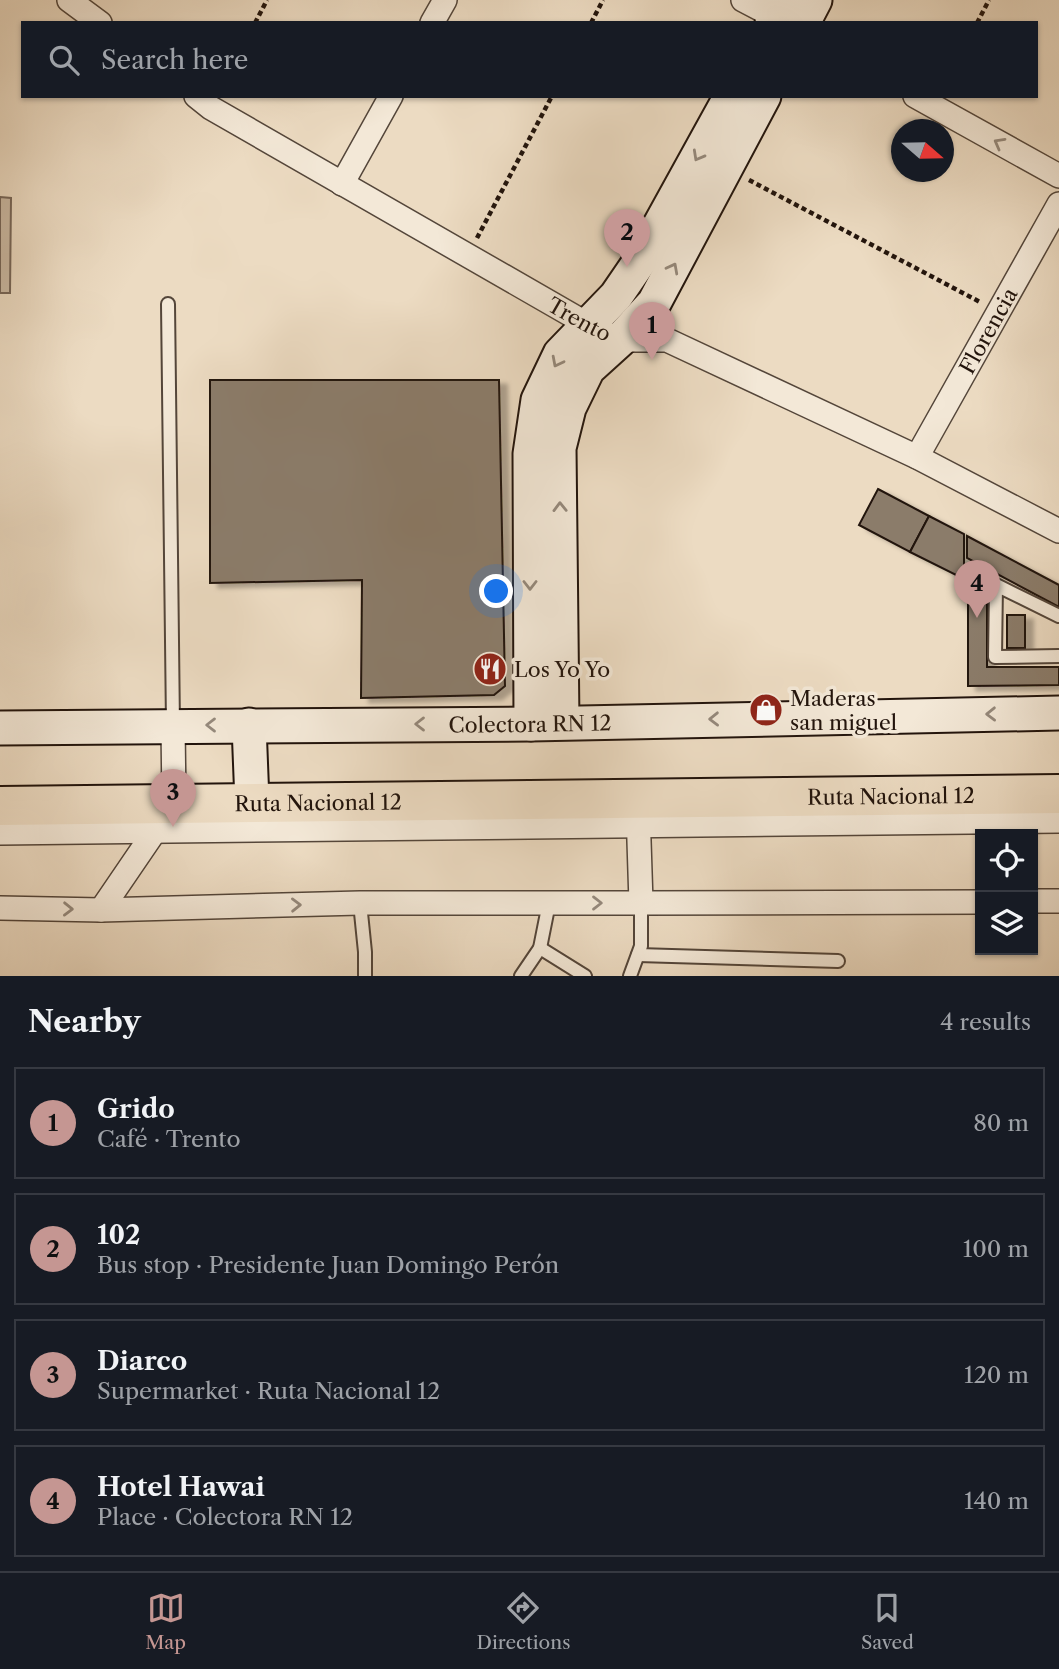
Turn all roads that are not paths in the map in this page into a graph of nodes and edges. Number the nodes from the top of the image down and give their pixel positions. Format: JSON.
{"nodes":[{"id":1,"x":69,"y":0,"type":"edge"},
{"id":2,"x":445,"y":0,"type":"edge"},
{"id":3,"x":743,"y":0,"type":"edge"},
{"id":4,"x":815,"y":0,"type":"edge"},
{"id":5,"x":97,"y":13,"type":"edge"},
{"id":6,"x":784,"y":17,"type":"edge"},
{"id":7,"x":433,"y":21,"type":"edge"},
{"id":8,"x":198,"y":98,"type":"edge"},
{"id":9,"x":390,"y":98,"type":"edge"},
{"id":10,"x":730,"y":98,"type":"edge"},
{"id":11,"x":763,"y":98,"type":"edge"},
{"id":12,"x":919,"y":98,"type":"edge"},
{"id":13,"x":1059,"y":176,"type":"edge"},
{"id":14,"x":342,"y":184,"type":"junction"},
{"id":15,"x":1059,"y":204,"type":"edge"},
{"id":16,"x":168,"y":304,"type":"dead end"},
{"id":17,"x":587,"y":324,"type":"junction"},
{"id":18,"x":621,"y":340,"type":"junction"},
{"id":19,"x":917,"y":457,"type":"junction"},
{"id":20,"x":1059,"y":531,"type":"edge"},
{"id":21,"x":1059,"y":616,"type":"edge"},
{"id":22,"x":1059,"y":656,"type":"edge"},
{"id":23,"x":1059,"y":713,"type":"edge"},
{"id":24,"x":547,"y":723,"type":"junction"},
{"id":25,"x":249,"y":725,"type":"junction"},
{"id":26,"x":173,"y":726,"type":"junction"},
{"id":27,"x":0,"y":728,"type":"edge"},
{"id":28,"x":1059,"y":794,"type":"edge"},
{"id":29,"x":638,"y":799,"type":"junction"},
{"id":30,"x":252,"y":802,"type":"junction"},
{"id":31,"x":174,"y":803,"type":"junction"},
{"id":32,"x":0,"y":806,"type":"edge"},
{"id":33,"x":1059,"y":821,"type":"edge"},
{"id":34,"x":0,"y":833,"type":"edge"},
{"id":35,"x":1038,"y":901,"type":"edge"},
{"id":36,"x":1059,"y":901,"type":"edge"},
{"id":37,"x":549,"y":902,"type":"junction"},
{"id":38,"x":975,"y":902,"type":"edge"},
{"id":39,"x":360,"y":903,"type":"junction"},
{"id":40,"x":641,"y":903,"type":"junction"},
{"id":41,"x":0,"y":908,"type":"edge"},
{"id":42,"x":102,"y":910,"type":"junction"},
{"id":43,"x":540,"y":948,"type":"junction"},
{"id":44,"x":638,"y":955,"type":"junction"},
{"id":45,"x":838,"y":961,"type":"dead end"},
{"id":46,"x":577,"y":974,"type":"edge"},
{"id":47,"x":365,"y":976,"type":"edge"},
{"id":48,"x":521,"y":976,"type":"edge"},
{"id":49,"x":630,"y":976,"type":"edge"}],
"edges":[{"from":1,"to":5,"type":"street"},
{"from":2,"to":7,"type":"street"},
{"from":3,"to":6,"type":"street"},
{"from":4,"to":6,"type":"main road"},
{"from":8,"to":14,"type":"street","name":"Trento"},
{"from":9,"to":14,"type":"street"},
{"from":10,"to":17,"type":"main road","one_way":true},
{"from":18,"to":11,"type":"main road","one_way":true},
{"from":13,"to":12,"type":"street","one_way":true},
{"from":14,"to":17,"type":"street","name":"Trento"},
{"from":15,"to":19,"type":"street","name":"Florencia"},
{"from":16,"to":26,"type":"lane"},
{"from":17,"to":18,"type":"street","name":"Trento"},
{"from":17,"to":24,"type":"main road","one_way":true},
{"from":18,"to":19,"type":"street","name":"Trento"},
{"from":24,"to":18,"type":"main road","one_way":true},
{"from":19,"to":20,"type":"street","name":"Trento"},
{"from":21,"to":22,"type":"lane"},
{"from":23,"to":24,"type":"main road","name":"Colectora RN 12","one_way":true},
{"from":24,"to":25,"type":"main road","name":"Colectora RN 12","one_way":true},
{"from":25,"to":26,"type":"main road","name":"Colectora RN 12","one_way":true},
{"from":25,"to":30,"type":"main road"},
{"from":26,"to":27,"type":"main road","name":"Colectora RN 12"},
{"from":26,"to":31,"type":"street"},
{"from":28,"to":29,"type":"highway","name":"Ruta Nacional 12"},
{"from":29,"to":30,"type":"highway","name":"Ruta Nacional 12"},
{"from":29,"to":40,"type":"street"},
{"from":30,"to":31,"type":"highway","name":"Ruta Nacional 12"},
{"from":31,"to":32,"type":"highway","name":"Ruta Nacional 12"},
{"from":31,"to":42,"type":"street"},
{"from":33,"to":34,"type":"street"},
{"from":35,"to":36,"type":"street"},
{"from":37,"to":39,"type":"street"},
{"from":37,"to":40,"type":"street","one_way":true},
{"from":37,"to":43,"type":"lane"},
{"from":38,"to":40,"type":"street"},
{"from":42,"to":39,"type":"street","one_way":true},
{"from":39,"to":47,"type":"lane"},
{"from":40,"to":44,"type":"lane"},
{"from":41,"to":42,"type":"street","one_way":true},
{"from":43,"to":46,"type":"lane"},
{"from":43,"to":48,"type":"lane"},
{"from":44,"to":45,"type":"lane"},
{"from":44,"to":49,"type":"lane"}]}
